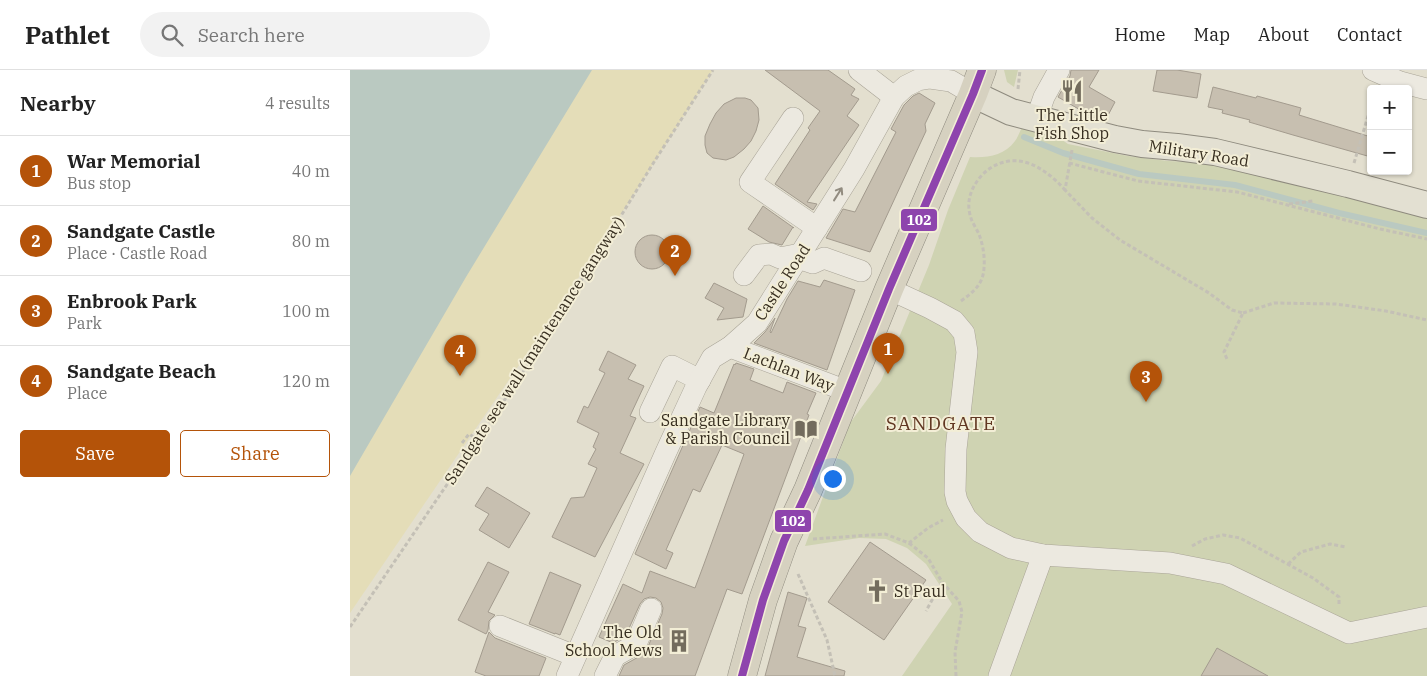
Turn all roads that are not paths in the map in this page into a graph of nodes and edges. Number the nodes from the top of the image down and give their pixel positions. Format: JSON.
{"nodes":[{"id":1,"x":859,"y":70,"type":"edge"},
{"id":2,"x":1059,"y":70,"type":"edge"},
{"id":3,"x":1373,"y":70,"type":"edge"},
{"id":4,"x":978,"y":82,"type":"edge"},
{"id":5,"x":1427,"y":89,"type":"edge"},
{"id":6,"x":894,"y":97,"type":"junction"},
{"id":7,"x":1037,"y":117,"type":"junction"},
{"id":8,"x":793,"y":118,"type":"dead end"},
{"id":9,"x":1427,"y":205,"type":"edge"},
{"id":10,"x":817,"y":228,"type":"junction"},
{"id":11,"x":799,"y":256,"type":"junction"},
{"id":12,"x":861,"y":271,"type":"dead end"},
{"id":13,"x":744,"y":276,"type":"dead end"},
{"id":14,"x":889,"y":289,"type":"junction"},
{"id":15,"x":730,"y":347,"type":"junction"},
{"id":16,"x":700,"y":380,"type":"junction"},
{"id":17,"x":847,"y":391,"type":"junction"},
{"id":18,"x":650,"y":412,"type":"dead end"},
{"id":19,"x":1043,"y":556,"type":"junction"},
{"id":20,"x":651,"y":609,"type":"dead end"},
{"id":21,"x":1427,"y":617,"type":"edge"},
{"id":22,"x":500,"y":626,"type":"dead end"},
{"id":23,"x":576,"y":656,"type":"junction"},
{"id":24,"x":566,"y":676,"type":"edge"},
{"id":25,"x":605,"y":676,"type":"edge"},
{"id":26,"x":742,"y":676,"type":"edge"},
{"id":27,"x":999,"y":676,"type":"edge"}],
"edges":[{"from":1,"to":6,"type":"street"},
{"from":2,"to":7,"type":"street"},
{"from":3,"to":5,"type":"street"},
{"from":4,"to":6,"type":"street","name":"Castle Road"},
{"from":4,"to":7,"type":"main road","name":"Military Road"},
{"from":4,"to":14,"type":"highway"},
{"from":10,"to":6,"type":"street","name":"Castle Road","one_way":true},
{"from":7,"to":9,"type":"main road","name":"Military Road"},
{"from":8,"to":10,"type":"street"},
{"from":10,"to":11,"type":"street","name":"Castle Road"},
{"from":11,"to":12,"type":"street"},
{"from":11,"to":13,"type":"street"},
{"from":11,"to":15,"type":"street","name":"Castle Road"},
{"from":14,"to":17,"type":"highway"},
{"from":14,"to":19,"type":"street"},
{"from":15,"to":16,"type":"street","name":"Castle Road"},
{"from":15,"to":17,"type":"street","name":"Lachlan Way"},
{"from":16,"to":18,"type":"street"},
{"from":16,"to":23,"type":"street","name":"Castle Road"},
{"from":17,"to":26,"type":"highway"},
{"from":19,"to":21,"type":"street"},
{"from":19,"to":27,"type":"street"},
{"from":20,"to":25,"type":"street"},
{"from":22,"to":23,"type":"street"},
{"from":23,"to":24,"type":"street","name":"Castle Road"}]}
